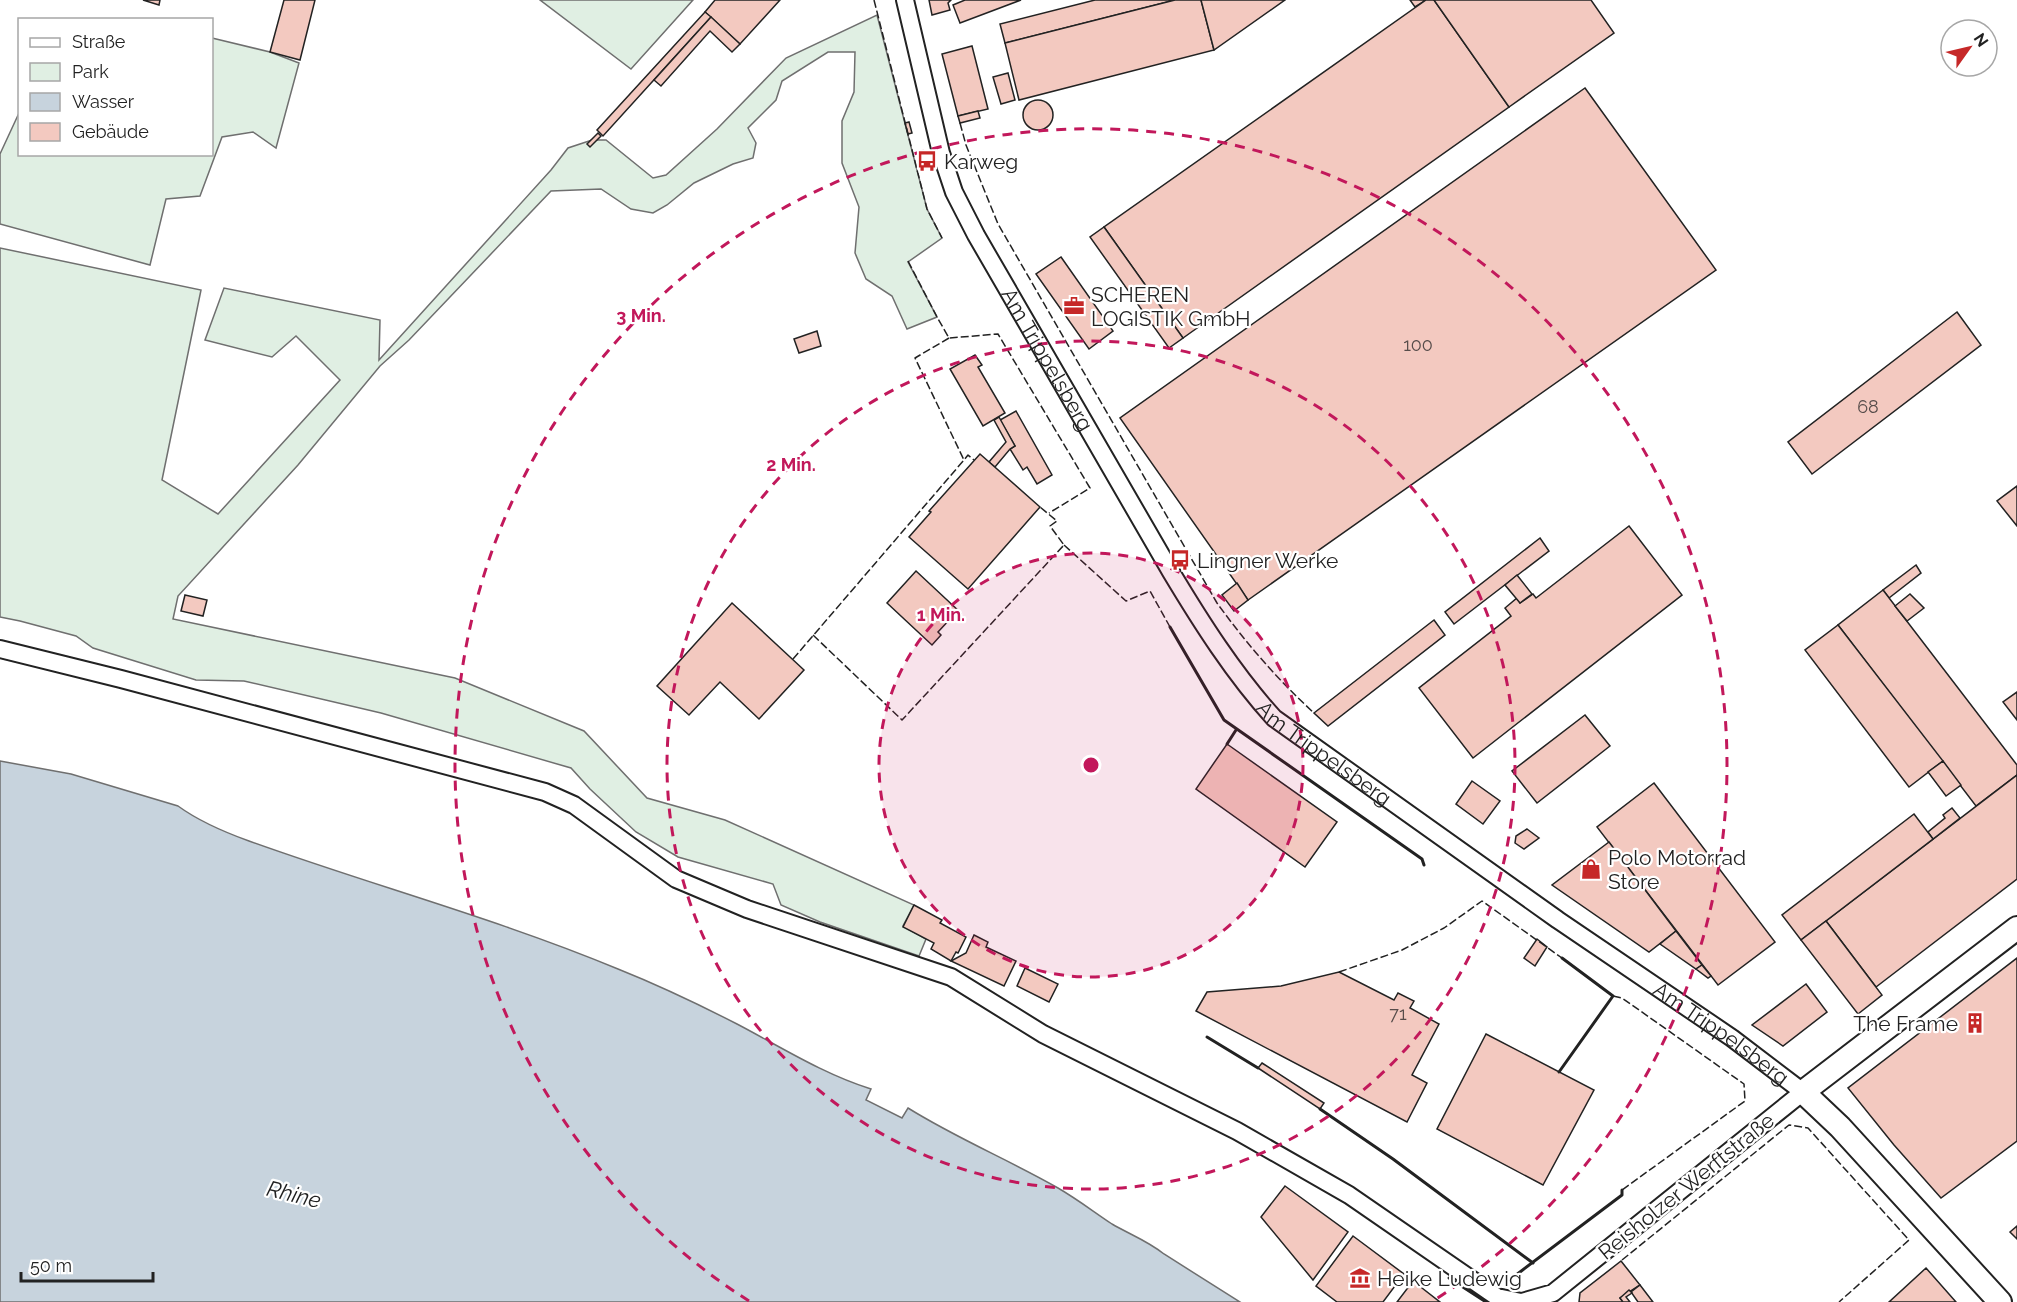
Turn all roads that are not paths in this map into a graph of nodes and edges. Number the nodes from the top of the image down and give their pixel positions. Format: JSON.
{"nodes":[{"id":1,"x":905,"y":0,"type":"edge"},
{"id":2,"x":0,"y":649,"type":"edge"},
{"id":3,"x":2017,"y":928,"type":"edge"},
{"id":4,"x":1803,"y":1092,"type":"junction"},
{"id":5,"x":1557,"y":1297,"type":"edge"},
{"id":6,"x":1521,"y":1302,"type":"edge"},
{"id":7,"x":2000,"y":1302,"type":"edge"}],
"edges":[{"from":1,"to":4,"type":"street","name":"Am Trippelsberg"},
{"from":2,"to":6,"type":"street","name":"Reisholzer Werftstraße"},
{"from":3,"to":4,"type":"street","name":"Reisholzer Werftstraße"},
{"from":4,"to":5,"type":"street","name":"Reisholzer Werftstraße"},
{"from":4,"to":7,"type":"street","name":"Am Trippelsberg"},
{"from":5,"to":6,"type":"street","name":"Reisholzer Werftstraße"}]}
